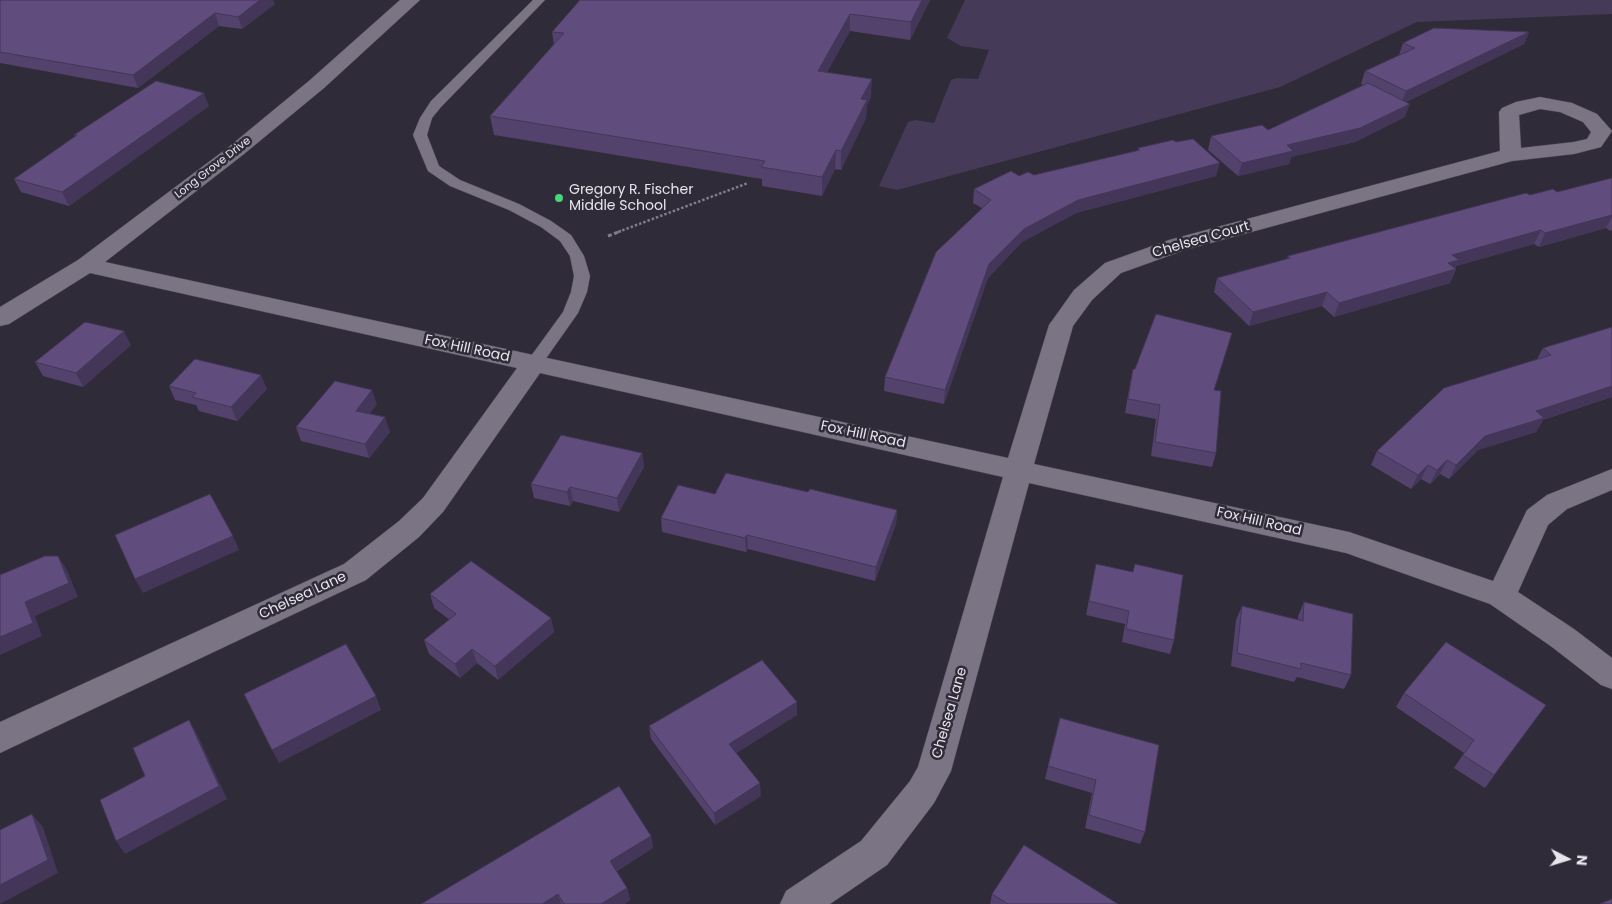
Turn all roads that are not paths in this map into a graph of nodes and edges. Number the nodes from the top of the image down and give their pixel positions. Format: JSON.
{"nodes":[{"id":1,"x":411,"y":0,"type":"edge"},
{"id":2,"x":539,"y":0,"type":"edge"},
{"id":3,"x":1510,"y":156,"type":"dead end"},
{"id":4,"x":86,"y":265,"type":"junction"},
{"id":5,"x":0,"y":318,"type":"edge"},
{"id":6,"x":534,"y":363,"type":"junction"},
{"id":7,"x":1020,"y":470,"type":"junction"},
{"id":8,"x":1612,"y":479,"type":"edge"},
{"id":9,"x":1501,"y":596,"type":"junction"},
{"id":10,"x":1612,"y":676,"type":"edge"},
{"id":11,"x":0,"y":738,"type":"edge"},
{"id":12,"x":799,"y":904,"type":"edge"}],
"edges":[{"from":1,"to":4,"type":"street","name":"Long Grove Drive"},
{"from":2,"to":6,"type":"lane"},
{"from":3,"to":7,"type":"street","name":"Chelsea Court"},
{"from":4,"to":5,"type":"street","name":"Long Grove Drive"},
{"from":4,"to":6,"type":"street","name":"Fox Hill Road"},
{"from":6,"to":7,"type":"street","name":"Fox Hill Road"},
{"from":6,"to":11,"type":"street","name":"Chelsea Lane"},
{"from":7,"to":9,"type":"street","name":"Fox Hill Road"},
{"from":7,"to":12,"type":"street","name":"Chelsea Lane"},
{"from":8,"to":9,"type":"street"},
{"from":9,"to":10,"type":"street","name":"Fox Hill Road"}]}
